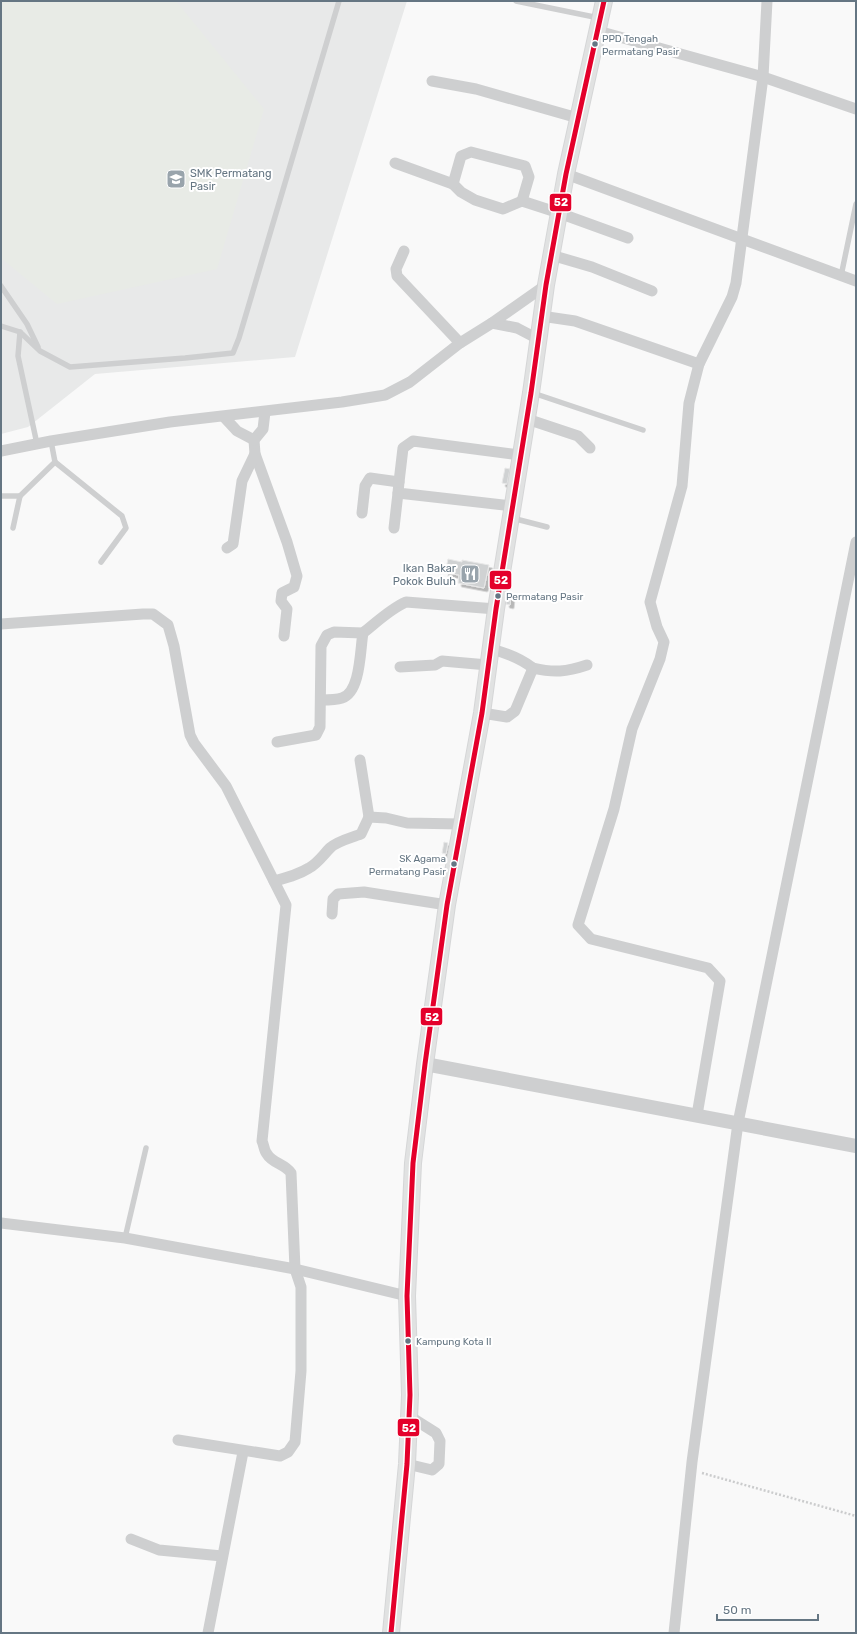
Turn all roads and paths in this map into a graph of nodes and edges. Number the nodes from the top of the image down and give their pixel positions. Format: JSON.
{"nodes":[{"id":1,"x":339,"y":1,"type":"edge"},
{"id":2,"x":516,"y":1,"type":"edge"},
{"id":3,"x":604,"y":1,"type":"edge"},
{"id":4,"x":766,"y":1,"type":"edge"},
{"id":5,"x":599,"y":25,"type":"junction"},
{"id":6,"x":763,"y":77,"type":"junction"},
{"id":7,"x":432,"y":81,"type":"dead end"},
{"id":8,"x":856,"y":109,"type":"edge"},
{"id":9,"x":578,"y":118,"type":"junction"},
{"id":10,"x":395,"y":163,"type":"dead end"},
{"id":11,"x":566,"y":174,"type":"junction"},
{"id":12,"x":453,"y":184,"type":"junction"},
{"id":13,"x":522,"y":201,"type":"junction"},
{"id":14,"x":856,"y":204,"type":"edge"},
{"id":15,"x":559,"y":213,"type":"junction"},
{"id":16,"x":628,"y":238,"type":"dead end"},
{"id":17,"x":741,"y":238,"type":"junction"},
{"id":18,"x":404,"y":251,"type":"dead end"},
{"id":19,"x":551,"y":255,"type":"junction"},
{"id":20,"x":841,"y":276,"type":"junction"},
{"id":21,"x":856,"y":281,"type":"edge"},
{"id":22,"x":546,"y":284,"type":"junction"},
{"id":23,"x":1,"y":286,"type":"edge"},
{"id":24,"x":652,"y":291,"type":"dead end"},
{"id":25,"x":541,"y":316,"type":"junction"},
{"id":26,"x":492,"y":324,"type":"junction"},
{"id":27,"x":1,"y":326,"type":"edge"},
{"id":28,"x":20,"y":332,"type":"junction"},
{"id":29,"x":538,"y":339,"type":"junction"},
{"id":30,"x":460,"y":343,"type":"junction"},
{"id":31,"x":40,"y":351,"type":"junction"},
{"id":32,"x":699,"y":364,"type":"junction"},
{"id":33,"x":531,"y":393,"type":"junction"},
{"id":34,"x":264,"y":412,"type":"junction"},
{"id":35,"x":224,"y":417,"type":"junction"},
{"id":36,"x":527,"y":419,"type":"junction"},
{"id":37,"x":643,"y":430,"type":"dead end"},
{"id":38,"x":254,"y":440,"type":"junction"},
{"id":39,"x":51,"y":441,"type":"junction"},
{"id":40,"x":37,"y":444,"type":"junction"},
{"id":41,"x":590,"y":448,"type":"dead end"},
{"id":42,"x":1,"y":451,"type":"edge"},
{"id":43,"x":255,"y":454,"type":"junction"},
{"id":44,"x":520,"y":455,"type":"junction"},
{"id":45,"x":56,"y":462,"type":"junction"},
{"id":46,"x":399,"y":488,"type":"junction"},
{"id":47,"x":1,"y":496,"type":"edge"},
{"id":48,"x":20,"y":496,"type":"junction"},
{"id":49,"x":512,"y":512,"type":"junction"},
{"id":50,"x":362,"y":513,"type":"dead end"},
{"id":51,"x":547,"y":527,"type":"dead end"},
{"id":52,"x":13,"y":528,"type":"dead end"},
{"id":53,"x":394,"y":528,"type":"dead end"},
{"id":54,"x":856,"y":542,"type":"edge"},
{"id":55,"x":227,"y":548,"type":"dead end"},
{"id":56,"x":101,"y":562,"type":"dead end"},
{"id":57,"x":496,"y":609,"type":"junction"},
{"id":58,"x":1,"y":624,"type":"edge"},
{"id":59,"x":363,"y":633,"type":"junction"},
{"id":60,"x":284,"y":636,"type":"dead end"},
{"id":61,"x":491,"y":649,"type":"junction"},
{"id":62,"x":488,"y":665,"type":"junction"},
{"id":63,"x":587,"y":665,"type":"dead end"},
{"id":64,"x":400,"y":667,"type":"dead end"},
{"id":65,"x":533,"y":668,"type":"junction"},
{"id":66,"x":321,"y":700,"type":"junction"},
{"id":67,"x":482,"y":713,"type":"junction"},
{"id":68,"x":277,"y":742,"type":"dead end"},
{"id":69,"x":360,"y":760,"type":"dead end"},
{"id":70,"x":369,"y":817,"type":"junction"},
{"id":71,"x":460,"y":824,"type":"junction"},
{"id":72,"x":274,"y":881,"type":"junction"},
{"id":73,"x":447,"y":905,"type":"junction"},
{"id":74,"x":332,"y":914,"type":"dead end"},
{"id":75,"x":425,"y":1064,"type":"junction"},
{"id":76,"x":697,"y":1115,"type":"junction"},
{"id":77,"x":738,"y":1123,"type":"junction"},
{"id":78,"x":856,"y":1146,"type":"edge"},
{"id":79,"x":146,"y":1148,"type":"dead end"},
{"id":80,"x":1,"y":1223,"type":"edge"},
{"id":81,"x":125,"y":1238,"type":"junction"},
{"id":82,"x":295,"y":1269,"type":"junction"},
{"id":83,"x":407,"y":1296,"type":"junction"},
{"id":84,"x":409,"y":1416,"type":"junction"},
{"id":85,"x":178,"y":1440,"type":"dead end"},
{"id":86,"x":243,"y":1452,"type":"junction"},
{"id":87,"x":407,"y":1464,"type":"junction"},
{"id":88,"x":692,"y":1470,"type":"junction"},
{"id":89,"x":856,"y":1516,"type":"edge"},
{"id":90,"x":131,"y":1539,"type":"dead end"},
{"id":91,"x":222,"y":1556,"type":"junction"},
{"id":92,"x":208,"y":1633,"type":"edge"},
{"id":93,"x":391,"y":1633,"type":"edge"},
{"id":94,"x":674,"y":1633,"type":"edge"}],
"edges":[{"from":1,"to":31,"type":"lane"},
{"from":2,"to":5,"type":"lane"},
{"from":3,"to":5,"type":"main road"},
{"from":4,"to":6,"type":"street"},
{"from":5,"to":6,"type":"street"},
{"from":5,"to":9,"type":"main road"},
{"from":6,"to":8,"type":"street"},
{"from":6,"to":17,"type":"street"},
{"from":7,"to":9,"type":"street"},
{"from":9,"to":11,"type":"main road"},
{"from":10,"to":12,"type":"street"},
{"from":11,"to":15,"type":"main road"},
{"from":11,"to":17,"type":"street"},
{"from":12,"to":13,"type":"street"},
{"from":12,"to":13,"type":"street"},
{"from":13,"to":15,"type":"street"},
{"from":14,"to":20,"type":"lane"},
{"from":15,"to":16,"type":"street"},
{"from":15,"to":19,"type":"main road"},
{"from":17,"to":20,"type":"street"},
{"from":17,"to":32,"type":"street"},
{"from":18,"to":30,"type":"street"},
{"from":19,"to":22,"type":"main road"},
{"from":19,"to":24,"type":"street"},
{"from":20,"to":21,"type":"street"},
{"from":22,"to":25,"type":"main road"},
{"from":22,"to":26,"type":"street"},
{"from":23,"to":31,"type":"lane"},
{"from":25,"to":29,"type":"main road"},
{"from":25,"to":32,"type":"street"},
{"from":26,"to":29,"type":"street"},
{"from":26,"to":30,"type":"street"},
{"from":27,"to":28,"type":"lane"},
{"from":28,"to":31,"type":"lane"},
{"from":28,"to":40,"type":"lane"},
{"from":29,"to":33,"type":"main road"},
{"from":30,"to":34,"type":"street"},
{"from":32,"to":76,"type":"street"},
{"from":33,"to":36,"type":"main road"},
{"from":33,"to":37,"type":"lane"},
{"from":34,"to":35,"type":"street"},
{"from":34,"to":38,"type":"street"},
{"from":35,"to":38,"type":"street"},
{"from":35,"to":39,"type":"street"},
{"from":36,"to":41,"type":"street"},
{"from":36,"to":44,"type":"main road"},
{"from":38,"to":43,"type":"street"},
{"from":39,"to":40,"type":"street"},
{"from":39,"to":45,"type":"lane"},
{"from":40,"to":42,"type":"street"},
{"from":43,"to":55,"type":"street"},
{"from":43,"to":60,"type":"street"},
{"from":44,"to":46,"type":"street"},
{"from":44,"to":49,"type":"main road"},
{"from":45,"to":48,"type":"lane"},
{"from":45,"to":56,"type":"lane"},
{"from":46,"to":49,"type":"street"},
{"from":46,"to":50,"type":"street"},
{"from":46,"to":53,"type":"street"},
{"from":47,"to":48,"type":"lane"},
{"from":48,"to":52,"type":"lane"},
{"from":49,"to":51,"type":"lane"},
{"from":49,"to":57,"type":"main road"},
{"from":54,"to":77,"type":"street"},
{"from":57,"to":59,"type":"street"},
{"from":57,"to":61,"type":"main road"},
{"from":58,"to":72,"type":"street"},
{"from":59,"to":66,"type":"street"},
{"from":59,"to":66,"type":"street"},
{"from":61,"to":62,"type":"main road"},
{"from":61,"to":65,"type":"street"},
{"from":62,"to":64,"type":"street"},
{"from":62,"to":67,"type":"main road"},
{"from":63,"to":65,"type":"street"},
{"from":65,"to":67,"type":"street"},
{"from":66,"to":68,"type":"street"},
{"from":67,"to":71,"type":"main road"},
{"from":69,"to":70,"type":"street"},
{"from":70,"to":71,"type":"street"},
{"from":70,"to":72,"type":"street"},
{"from":71,"to":73,"type":"main road"},
{"from":72,"to":82,"type":"street"},
{"from":73,"to":74,"type":"street"},
{"from":73,"to":75,"type":"main road"},
{"from":75,"to":76,"type":"street"},
{"from":75,"to":83,"type":"main road"},
{"from":76,"to":77,"type":"street"},
{"from":77,"to":78,"type":"street"},
{"from":77,"to":88,"type":"street"},
{"from":79,"to":81,"type":"lane"},
{"from":80,"to":81,"type":"street"},
{"from":81,"to":82,"type":"street"},
{"from":82,"to":83,"type":"street"},
{"from":82,"to":86,"type":"street"},
{"from":83,"to":84,"type":"main road"},
{"from":84,"to":87,"type":"main road"},
{"from":84,"to":87,"type":"street"},
{"from":85,"to":86,"type":"street"},
{"from":86,"to":91,"type":"street"},
{"from":87,"to":93,"type":"main road"},
{"from":88,"to":89,"type":"path"},
{"from":88,"to":94,"type":"street"},
{"from":90,"to":91,"type":"street"},
{"from":91,"to":92,"type":"street"}]}
